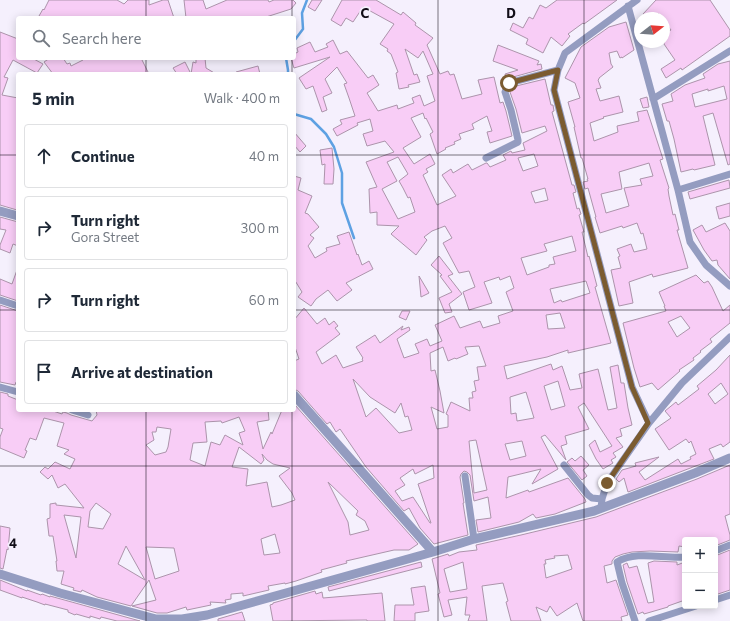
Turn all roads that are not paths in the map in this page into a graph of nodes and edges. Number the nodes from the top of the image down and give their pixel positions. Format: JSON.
{"nodes":[{"id":1,"x":637,"y":0,"type":"edge"},
{"id":2,"x":628,"y":6,"type":"junction"},
{"id":3,"x":730,"y":51,"type":"edge"},
{"id":4,"x":558,"y":70,"type":"junction"},
{"id":5,"x":653,"y":98,"type":"junction"},
{"id":6,"x":486,"y":158,"type":"dead end"},
{"id":7,"x":730,"y":174,"type":"edge"},
{"id":8,"x":678,"y":190,"type":"junction"},
{"id":9,"x":0,"y":211,"type":"edge"},
{"id":10,"x":16,"y":215,"type":"edge"},
{"id":11,"x":730,"y":286,"type":"edge"},
{"id":12,"x":0,"y":300,"type":"edge"},
{"id":13,"x":16,"y":305,"type":"edge"},
{"id":14,"x":730,"y":337,"type":"edge"},
{"id":15,"x":0,"y":387,"type":"edge"},
{"id":16,"x":16,"y":391,"type":"edge"},
{"id":17,"x":296,"y":397,"type":"edge"},
{"id":18,"x":78,"y":412,"type":"edge"},
{"id":19,"x":88,"y":415,"type":"dead end"},
{"id":20,"x":648,"y":423,"type":"junction"},
{"id":21,"x":730,"y":458,"type":"edge"},
{"id":22,"x":564,"y":465,"type":"dead end"},
{"id":23,"x":465,"y":476,"type":"dead end"},
{"id":24,"x":602,"y":503,"type":"junction"},
{"id":25,"x":474,"y":539,"type":"junction"},
{"id":26,"x":730,"y":545,"type":"edge"},
{"id":27,"x":718,"y":550,"type":"edge"},
{"id":28,"x":433,"y":552,"type":"junction"},
{"id":29,"x":682,"y":557,"type":"edge"},
{"id":30,"x":0,"y":574,"type":"edge"},
{"id":31,"x":730,"y":595,"type":"edge"},
{"id":32,"x":718,"y":599,"type":"edge"},
{"id":33,"x":687,"y":609,"type":"edge"},
{"id":34,"x":635,"y":621,"type":"edge"},
{"id":35,"x":649,"y":621,"type":"edge"}],
"edges":[{"from":1,"to":2,"type":"street"},
{"from":2,"to":4,"type":"street"},
{"from":2,"to":5,"type":"street"},
{"from":3,"to":5,"type":"street"},
{"from":4,"to":6,"type":"street"},
{"from":4,"to":20,"type":"street"},
{"from":5,"to":8,"type":"street"},
{"from":7,"to":8,"type":"street"},
{"from":8,"to":11,"type":"street"},
{"from":9,"to":10,"type":"street"},
{"from":12,"to":13,"type":"street"},
{"from":14,"to":20,"type":"street"},
{"from":15,"to":16,"type":"street"},
{"from":17,"to":28,"type":"street"},
{"from":18,"to":19,"type":"street"},
{"from":20,"to":24,"type":"street"},
{"from":21,"to":24,"type":"street"},
{"from":22,"to":24,"type":"street"},
{"from":23,"to":25,"type":"street"},
{"from":24,"to":25,"type":"street"},
{"from":25,"to":28,"type":"street"},
{"from":26,"to":27,"type":"street"},
{"from":28,"to":30,"type":"street"},
{"from":29,"to":34,"type":"street"},
{"from":31,"to":32,"type":"street"},
{"from":33,"to":35,"type":"street"}]}
